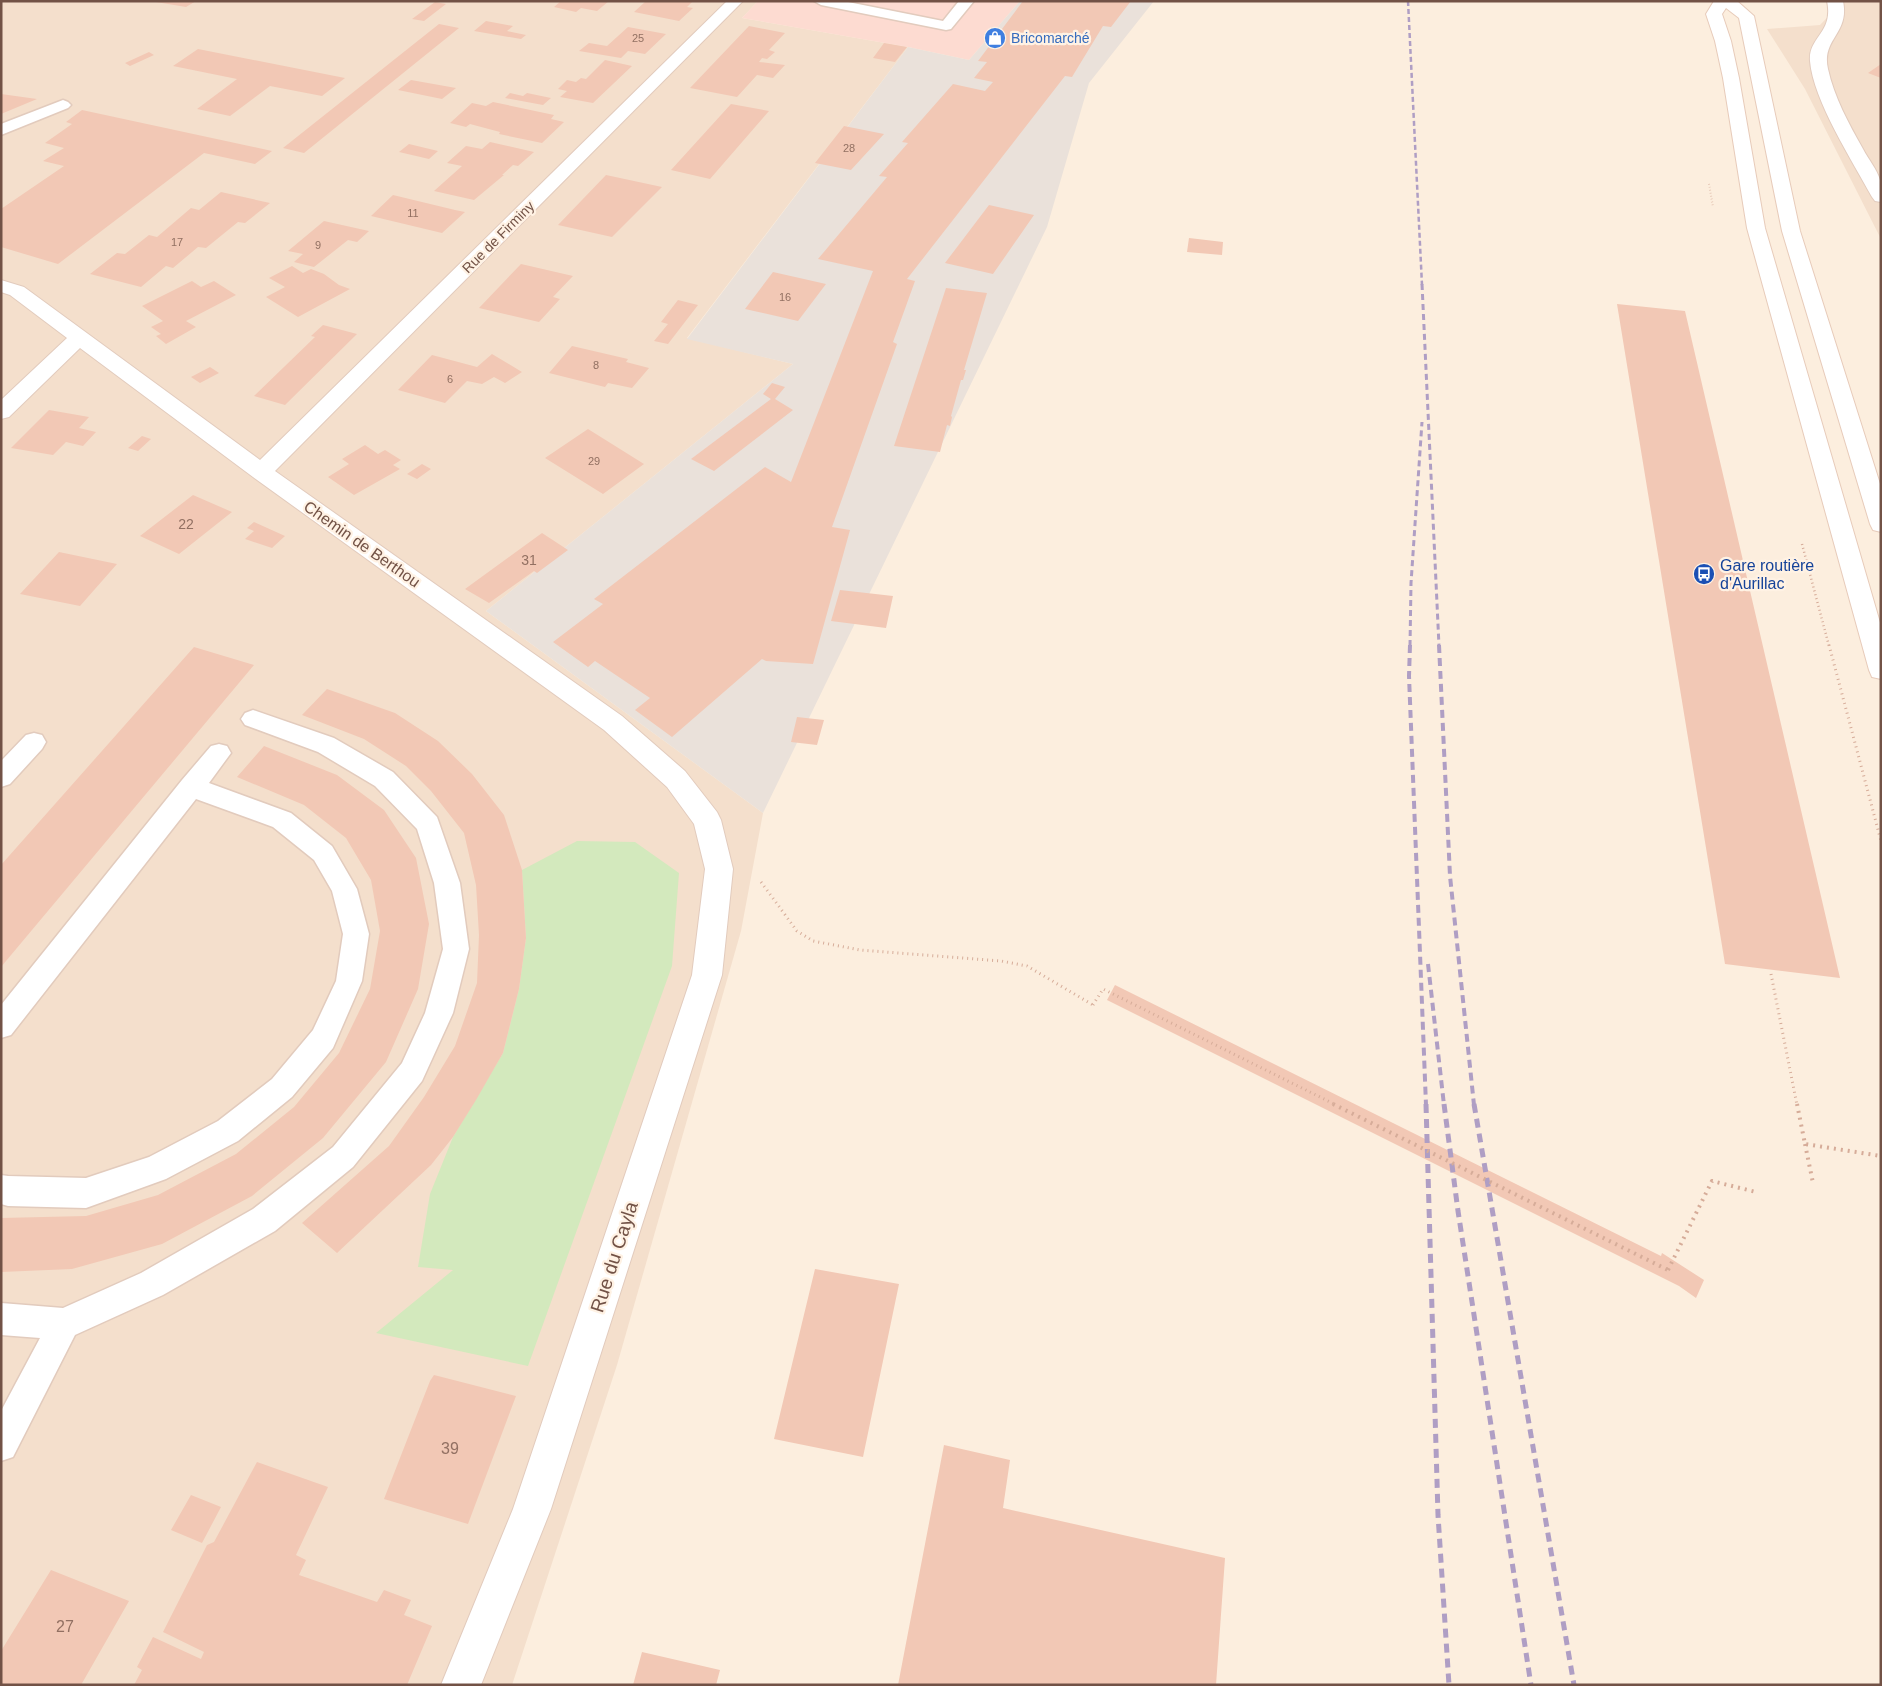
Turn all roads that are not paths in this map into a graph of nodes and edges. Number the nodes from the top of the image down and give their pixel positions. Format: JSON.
{"nodes":[{"id":1,"x":736,"y":1,"type":"edge"},
{"id":2,"x":820,"y":1,"type":"edge"},
{"id":3,"x":967,"y":1,"type":"edge"},
{"id":4,"x":1722,"y":1,"type":"edge"},
{"id":5,"x":1727,"y":1,"type":"edge"},
{"id":6,"x":1835,"y":1,"type":"edge"},
{"id":7,"x":62,"y":104,"type":"dead end"},
{"id":8,"x":1,"y":130,"type":"edge"},
{"id":9,"x":1881,"y":197,"type":"edge"},
{"id":10,"x":1,"y":286,"type":"edge"},
{"id":11,"x":79,"y":338,"type":"junction"},
{"id":12,"x":1,"y":412,"type":"edge"},
{"id":13,"x":261,"y":472,"type":"junction"},
{"id":14,"x":1881,"y":524,"type":"edge"},
{"id":15,"x":1881,"y":670,"type":"edge"},
{"id":16,"x":253,"y":719,"type":"dead end"},
{"id":17,"x":34,"y":742,"type":"dead end"},
{"id":18,"x":219,"y":753,"type":"dead end"},
{"id":19,"x":1,"y":777,"type":"edge"},
{"id":20,"x":191,"y":787,"type":"junction"},
{"id":21,"x":707,"y":820,"type":"joint"},
{"id":22,"x":1,"y":1026,"type":"edge"},
{"id":23,"x":1,"y":1189,"type":"edge"},
{"id":24,"x":1,"y":1320,"type":"edge"},
{"id":25,"x":64,"y":1324,"type":"junction"},
{"id":26,"x":1,"y":1445,"type":"edge"},
{"id":27,"x":461,"y":1685,"type":"edge"}],
"edges":[{"from":1,"to":13,"type":"street","name":"Rue de Firminy"},
{"from":2,"to":3,"type":"lane"},
{"from":4,"to":15,"type":"street"},
{"from":5,"to":14,"type":"street"},
{"from":6,"to":9,"type":"street"},
{"from":7,"to":8,"type":"lane"},
{"from":10,"to":11,"type":"street","name":"Chemin de Berthou"},
{"from":11,"to":12,"type":"street"},
{"from":11,"to":13,"type":"street","name":"Chemin de Berthou"},
{"from":13,"to":21,"type":"street","name":"Chemin de Berthou"},
{"from":16,"to":25,"type":"lane"},
{"from":17,"to":19,"type":"lane"},
{"from":18,"to":20,"type":"lane"},
{"from":20,"to":22,"type":"lane"},
{"from":20,"to":23,"type":"lane"},
{"from":21,"to":27,"type":"street","name":"Rue du Cayla"},
{"from":24,"to":25,"type":"lane"},
{"from":25,"to":26,"type":"lane"}]}
